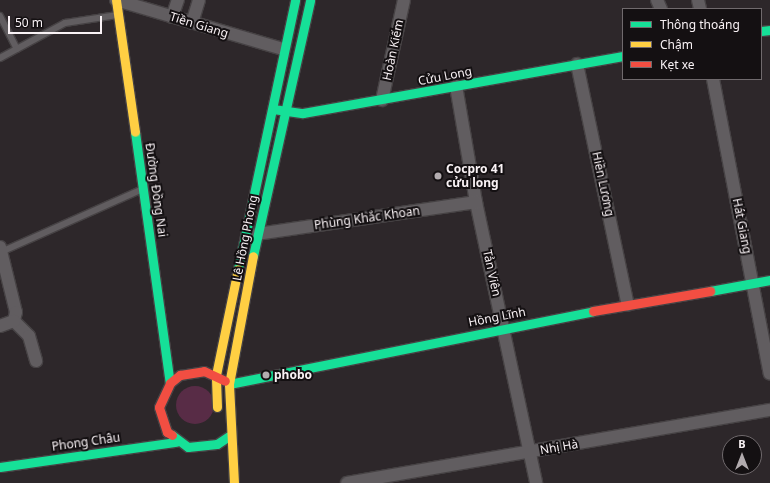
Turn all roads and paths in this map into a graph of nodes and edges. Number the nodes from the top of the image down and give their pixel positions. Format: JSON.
{"nodes":[{"id":1,"x":116,"y":0,"type":"edge"},
{"id":2,"x":178,"y":0,"type":"edge"},
{"id":3,"x":199,"y":0,"type":"edge"},
{"id":4,"x":295,"y":0,"type":"edge"},
{"id":5,"x":310,"y":0,"type":"edge"},
{"id":6,"x":404,"y":0,"type":"edge"},
{"id":7,"x":118,"y":14,"type":"junction"},
{"id":8,"x":0,"y":16,"type":"edge"},
{"id":9,"x":172,"y":17,"type":"junction"},
{"id":10,"x":192,"y":23,"type":"junction"},
{"id":11,"x":17,"y":50,"type":"junction"},
{"id":12,"x":282,"y":50,"type":"junction"},
{"id":13,"x":622,"y":56,"type":"edge"},
{"id":14,"x":0,"y":58,"type":"edge"},
{"id":15,"x":577,"y":64,"type":"junction"},
{"id":16,"x":714,"y":80,"type":"edge"},
{"id":17,"x":456,"y":86,"type":"junction"},
{"id":18,"x":382,"y":100,"type":"junction"},
{"id":19,"x":271,"y":108,"type":"junction"},
{"id":20,"x":284,"y":111,"type":"junction"},
{"id":21,"x":144,"y":188,"type":"junction"},
{"id":22,"x":476,"y":202,"type":"junction"},
{"id":23,"x":257,"y":234,"type":"junction"},
{"id":24,"x":1,"y":249,"type":"edge"},
{"id":25,"x":770,"y":280,"type":"edge"},
{"id":26,"x":753,"y":283,"type":"junction"},
{"id":27,"x":628,"y":305,"type":"junction"},
{"id":28,"x":14,"y":322,"type":"junction"},
{"id":29,"x":0,"y":326,"type":"edge"},
{"id":30,"x":504,"y":327,"type":"junction"},
{"id":31,"x":36,"y":360,"type":"dead end"},
{"id":32,"x":770,"y":374,"type":"edge"},
{"id":33,"x":216,"y":375,"type":"junction"},
{"id":34,"x":170,"y":383,"type":"junction"},
{"id":35,"x":229,"y":384,"type":"junction"},
{"id":36,"x":770,"y":410,"type":"edge"},
{"id":37,"x":229,"y":436,"type":"junction"},
{"id":38,"x":176,"y":442,"type":"junction"},
{"id":39,"x":218,"y":448,"type":"junction"},
{"id":40,"x":530,"y":452,"type":"junction"},
{"id":41,"x":0,"y":467,"type":"edge"},
{"id":42,"x":234,"y":483,"type":"edge"},
{"id":43,"x":347,"y":483,"type":"edge"},
{"id":44,"x":536,"y":483,"type":"edge"}],
"edges":[{"from":1,"to":7,"type":"main road","name":"Đường Đồng Nai"},
{"from":1,"to":9,"type":"street","name":"Tiền Giang"},
{"from":2,"to":9,"type":"street"},
{"from":3,"to":10,"type":"street"},
{"from":4,"to":12,"type":"main road","name":"Lê Hồng Phong"},
{"from":5,"to":20,"type":"main road","name":"Lê Hồng Phong"},
{"from":6,"to":18,"type":"street","name":"Hoàn Kiếm"},
{"from":7,"to":11,"type":"lane"},
{"from":7,"to":21,"type":"main road","name":"Đường Đồng Nai"},
{"from":8,"to":11,"type":"lane"},
{"from":9,"to":10,"type":"street","name":"Tiền Giang"},
{"from":10,"to":12,"type":"street","name":"Tiền Giang"},
{"from":11,"to":14,"type":"lane"},
{"from":12,"to":19,"type":"main road","name":"Lê Hồng Phong"},
{"from":13,"to":15,"type":"main road","name":"Cửu Long"},
{"from":15,"to":17,"type":"main road","name":"Cửu Long"},
{"from":15,"to":27,"type":"street","name":"Hiền Lương"},
{"from":16,"to":26,"type":"street","name":"Hát Giang"},
{"from":17,"to":18,"type":"main road","name":"Cửu Long"},
{"from":17,"to":22,"type":"street","name":"Tản Viên"},
{"from":18,"to":20,"type":"main road","name":"Cửu Long"},
{"from":19,"to":20,"type":"main road","name":"Cửu Long"},
{"from":19,"to":33,"type":"main road","name":"Lê Hồng Phong"},
{"from":20,"to":23,"type":"main road","name":"Lê Hồng Phong"},
{"from":21,"to":24,"type":"lane"},
{"from":21,"to":34,"type":"main road","name":"Đường Đồng Nai"},
{"from":22,"to":23,"type":"street","name":"Phùng Khắc Khoan"},
{"from":22,"to":30,"type":"street","name":"Tản Viên"},
{"from":23,"to":35,"type":"main road","name":"Lê Hồng Phong"},
{"from":24,"to":28,"type":"street"},
{"from":25,"to":26,"type":"main road","name":"Hồng Lĩnh"},
{"from":26,"to":27,"type":"main road","name":"Hồng Lĩnh"},
{"from":26,"to":32,"type":"street","name":"Hát Giang"},
{"from":27,"to":30,"type":"main road","name":"Hồng Lĩnh"},
{"from":28,"to":29,"type":"street"},
{"from":28,"to":31,"type":"street"},
{"from":30,"to":35,"type":"main road","name":"Hồng Lĩnh"},
{"from":30,"to":40,"type":"street","name":"Tản Viên"},
{"from":33,"to":34,"type":"main road"},
{"from":33,"to":35,"type":"main road"},
{"from":33,"to":39,"type":"main road","name":"Lê Hồng Phong"},
{"from":34,"to":38,"type":"main road"},
{"from":35,"to":37,"type":"main road","name":"Lê Hồng Phong"},
{"from":36,"to":40,"type":"street","name":"Nhị Hà"},
{"from":37,"to":39,"type":"main road"},
{"from":37,"to":42,"type":"main road","name":"Lê Hồng Phong"},
{"from":38,"to":39,"type":"main road"},
{"from":38,"to":41,"type":"main road","name":"Phong Châu"},
{"from":40,"to":43,"type":"street","name":"Nhị Hà"},
{"from":40,"to":44,"type":"street","name":"Tản Viên"}]}
